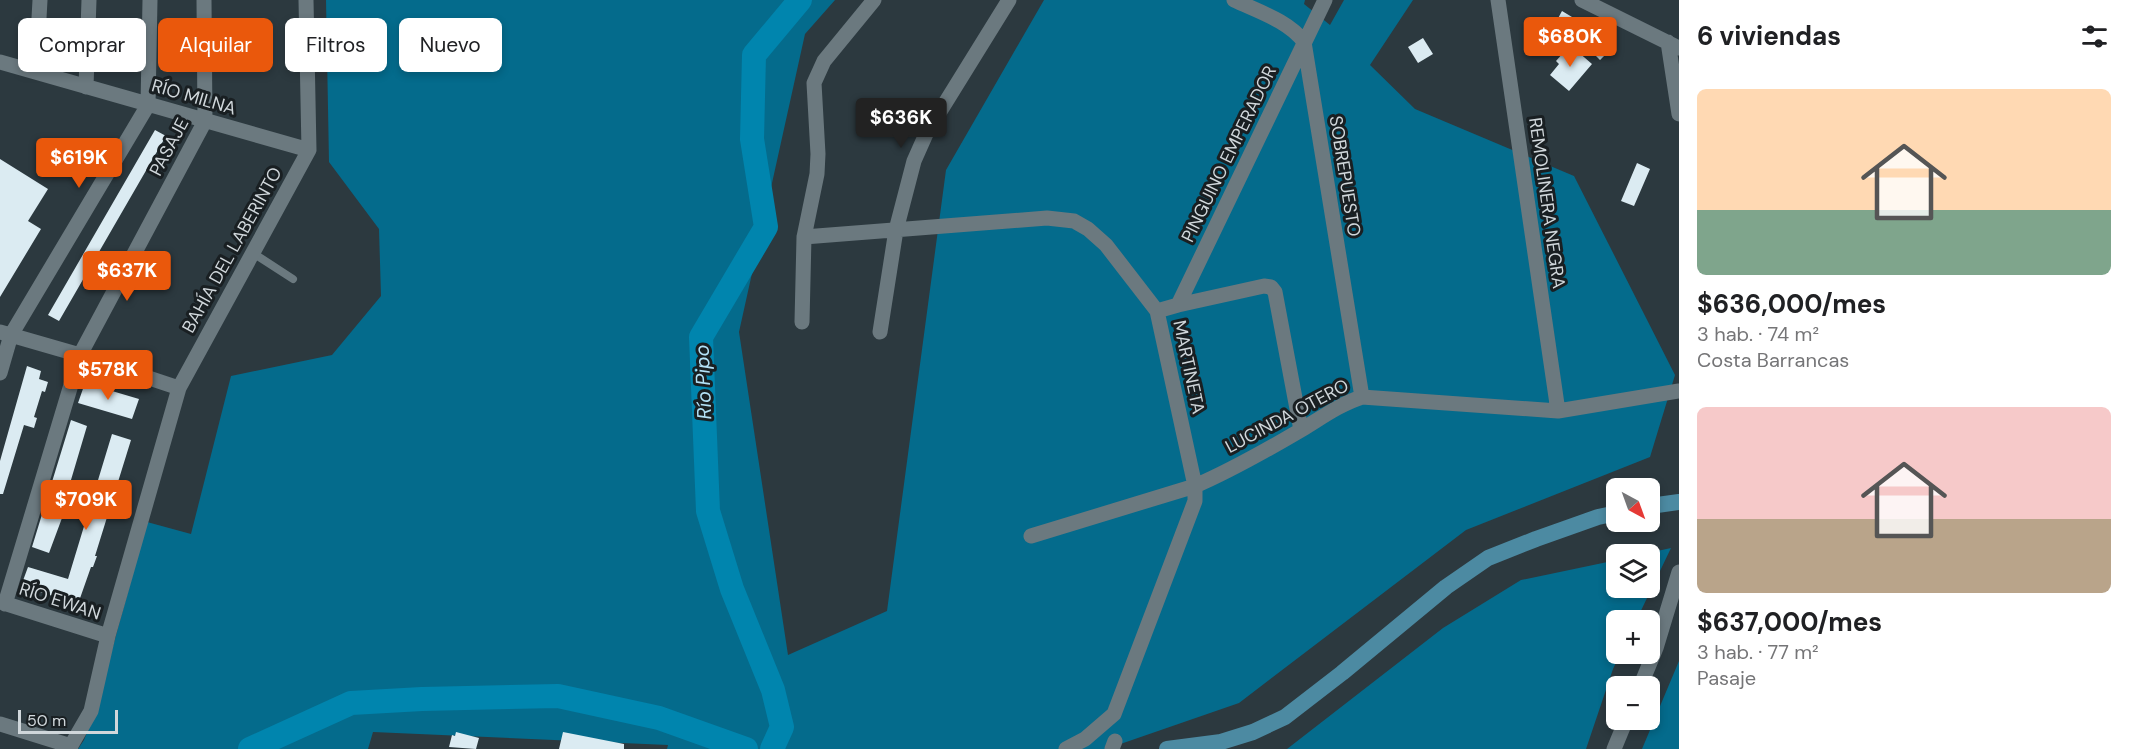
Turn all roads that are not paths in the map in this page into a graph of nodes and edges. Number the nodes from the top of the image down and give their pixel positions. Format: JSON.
{"nodes":[{"id":1,"x":40,"y":0,"type":"edge"},
{"id":2,"x":89,"y":0,"type":"edge"},
{"id":3,"x":150,"y":0,"type":"edge"},
{"id":4,"x":204,"y":0,"type":"edge"},
{"id":5,"x":306,"y":0,"type":"edge"},
{"id":6,"x":874,"y":0,"type":"edge"},
{"id":7,"x":1010,"y":0,"type":"edge"},
{"id":8,"x":1234,"y":0,"type":"edge"},
{"id":9,"x":1325,"y":0,"type":"edge"},
{"id":10,"x":1498,"y":0,"type":"edge"},
{"id":11,"x":1582,"y":0,"type":"edge"},
{"id":12,"x":39,"y":18,"type":"edge"},
{"id":13,"x":1304,"y":42,"type":"junction"},
{"id":14,"x":1674,"y":45,"type":"edge"},
{"id":15,"x":0,"y":62,"type":"edge"},
{"id":16,"x":18,"y":67,"type":"edge"},
{"id":17,"x":36,"y":72,"type":"edge"},
{"id":18,"x":86,"y":87,"type":"junction"},
{"id":19,"x":148,"y":105,"type":"junction"},
{"id":20,"x":1679,"y":114,"type":"edge"},
{"id":21,"x":205,"y":120,"type":"junction"},
{"id":22,"x":309,"y":150,"type":"junction"},
{"id":23,"x":896,"y":230,"type":"junction"},
{"id":24,"x":804,"y":237,"type":"junction"},
{"id":25,"x":253,"y":253,"type":"junction"},
{"id":26,"x":293,"y":279,"type":"dead end"},
{"id":27,"x":1178,"y":305,"type":"junction"},
{"id":28,"x":1157,"y":311,"type":"junction"},
{"id":29,"x":802,"y":322,"type":"dead end"},
{"id":30,"x":880,"y":332,"type":"dead end"},
{"id":31,"x":6,"y":334,"type":"edge"},
{"id":32,"x":80,"y":354,"type":"junction"},
{"id":33,"x":0,"y":373,"type":"edge"},
{"id":34,"x":179,"y":387,"type":"junction"},
{"id":35,"x":1679,"y":392,"type":"edge"},
{"id":36,"x":1362,"y":397,"type":"junction"},
{"id":37,"x":1558,"y":411,"type":"junction"},
{"id":38,"x":1300,"y":430,"type":"junction"},
{"id":39,"x":1195,"y":486,"type":"junction"},
{"id":40,"x":1679,"y":502,"type":"edge"},
{"id":41,"x":1660,"y":505,"type":"edge"},
{"id":42,"x":1606,"y":515,"type":"edge"},
{"id":43,"x":1031,"y":536,"type":"dead end"},
{"id":44,"x":1679,"y":572,"type":"edge"},
{"id":45,"x":2,"y":603,"type":"edge"},
{"id":46,"x":108,"y":636,"type":"junction"},
{"id":47,"x":1645,"y":676,"type":"edge"},
{"id":48,"x":0,"y":724,"type":"edge"},
{"id":49,"x":1622,"y":730,"type":"edge"},
{"id":50,"x":1250,"y":733,"type":"junction"},
{"id":51,"x":70,"y":747,"type":"edge"},
{"id":52,"x":1066,"y":749,"type":"edge"},
{"id":53,"x":1167,"y":749,"type":"edge"},
{"id":54,"x":1238,"y":749,"type":"edge"},
{"id":55,"x":1614,"y":749,"type":"edge"}],
"edges":[{"from":1,"to":12,"type":"street"},
{"from":2,"to":18,"type":"street"},
{"from":3,"to":19,"type":"street"},
{"from":4,"to":21,"type":"street","name":"PASAJE"},
{"from":5,"to":22,"type":"street","name":"BAHÍA DEL LABERINTO"},
{"from":6,"to":24,"type":"street"},
{"from":7,"to":23,"type":"street"},
{"from":8,"to":13,"type":"street"},
{"from":9,"to":13,"type":"street","name":"PINGUINO EMPERADOR"},
{"from":10,"to":37,"type":"street","name":"REMOLINERA NEGRA"},
{"from":11,"to":14,"type":"street"},
{"from":13,"to":27,"type":"street","name":"PINGUINO EMPERADOR"},
{"from":13,"to":36,"type":"street","name":"SOBREPUESTO"},
{"from":14,"to":20,"type":"street"},
{"from":15,"to":16,"type":"street","name":"RÍO MILNA"},
{"from":17,"to":18,"type":"street","name":"RÍO MILNA"},
{"from":18,"to":19,"type":"street","name":"RÍO MILNA"},
{"from":19,"to":21,"type":"street","name":"RÍO MILNA"},
{"from":19,"to":31,"type":"street"},
{"from":21,"to":22,"type":"street","name":"RÍO MILNA"},
{"from":21,"to":32,"type":"street","name":"PASAJE"},
{"from":22,"to":25,"type":"street","name":"BAHÍA DEL LABERINTO"},
{"from":23,"to":24,"type":"street","name":"MARTINETA"},
{"from":23,"to":28,"type":"street","name":"MARTINETA"},
{"from":23,"to":30,"type":"street"},
{"from":24,"to":29,"type":"street"},
{"from":25,"to":26,"type":"lane"},
{"from":25,"to":34,"type":"street","name":"BAHÍA DEL LABERINTO"},
{"from":27,"to":28,"type":"street"},
{"from":27,"to":38,"type":"street"},
{"from":28,"to":39,"type":"street","name":"MARTINETA"},
{"from":31,"to":32,"type":"street"},
{"from":31,"to":33,"type":"street"},
{"from":32,"to":34,"type":"street"},
{"from":32,"to":45,"type":"street","name":"PASAJE"},
{"from":34,"to":46,"type":"street","name":"BAHÍA DEL LABERINTO"},
{"from":35,"to":37,"type":"street","name":"LUCINDA OTERO"},
{"from":36,"to":37,"type":"street","name":"LUCINDA OTERO"},
{"from":36,"to":38,"type":"street","name":"LUCINDA OTERO"},
{"from":38,"to":39,"type":"street","name":"LUCINDA OTERO"},
{"from":39,"to":43,"type":"street","name":"LUCINDA OTERO"},
{"from":39,"to":52,"type":"street","name":"MARTINETA"},
{"from":40,"to":41,"type":"main road"},
{"from":42,"to":50,"type":"main road"},
{"from":44,"to":47,"type":"street"},
{"from":45,"to":46,"type":"street","name":"RÍO EWAN"},
{"from":46,"to":51,"type":"street","name":"BAHÍA DEL LABERINTO"},
{"from":48,"to":51,"type":"street"},
{"from":49,"to":55,"type":"street"},
{"from":50,"to":53,"type":"main road"},
{"from":50,"to":54,"type":"street"}]}
